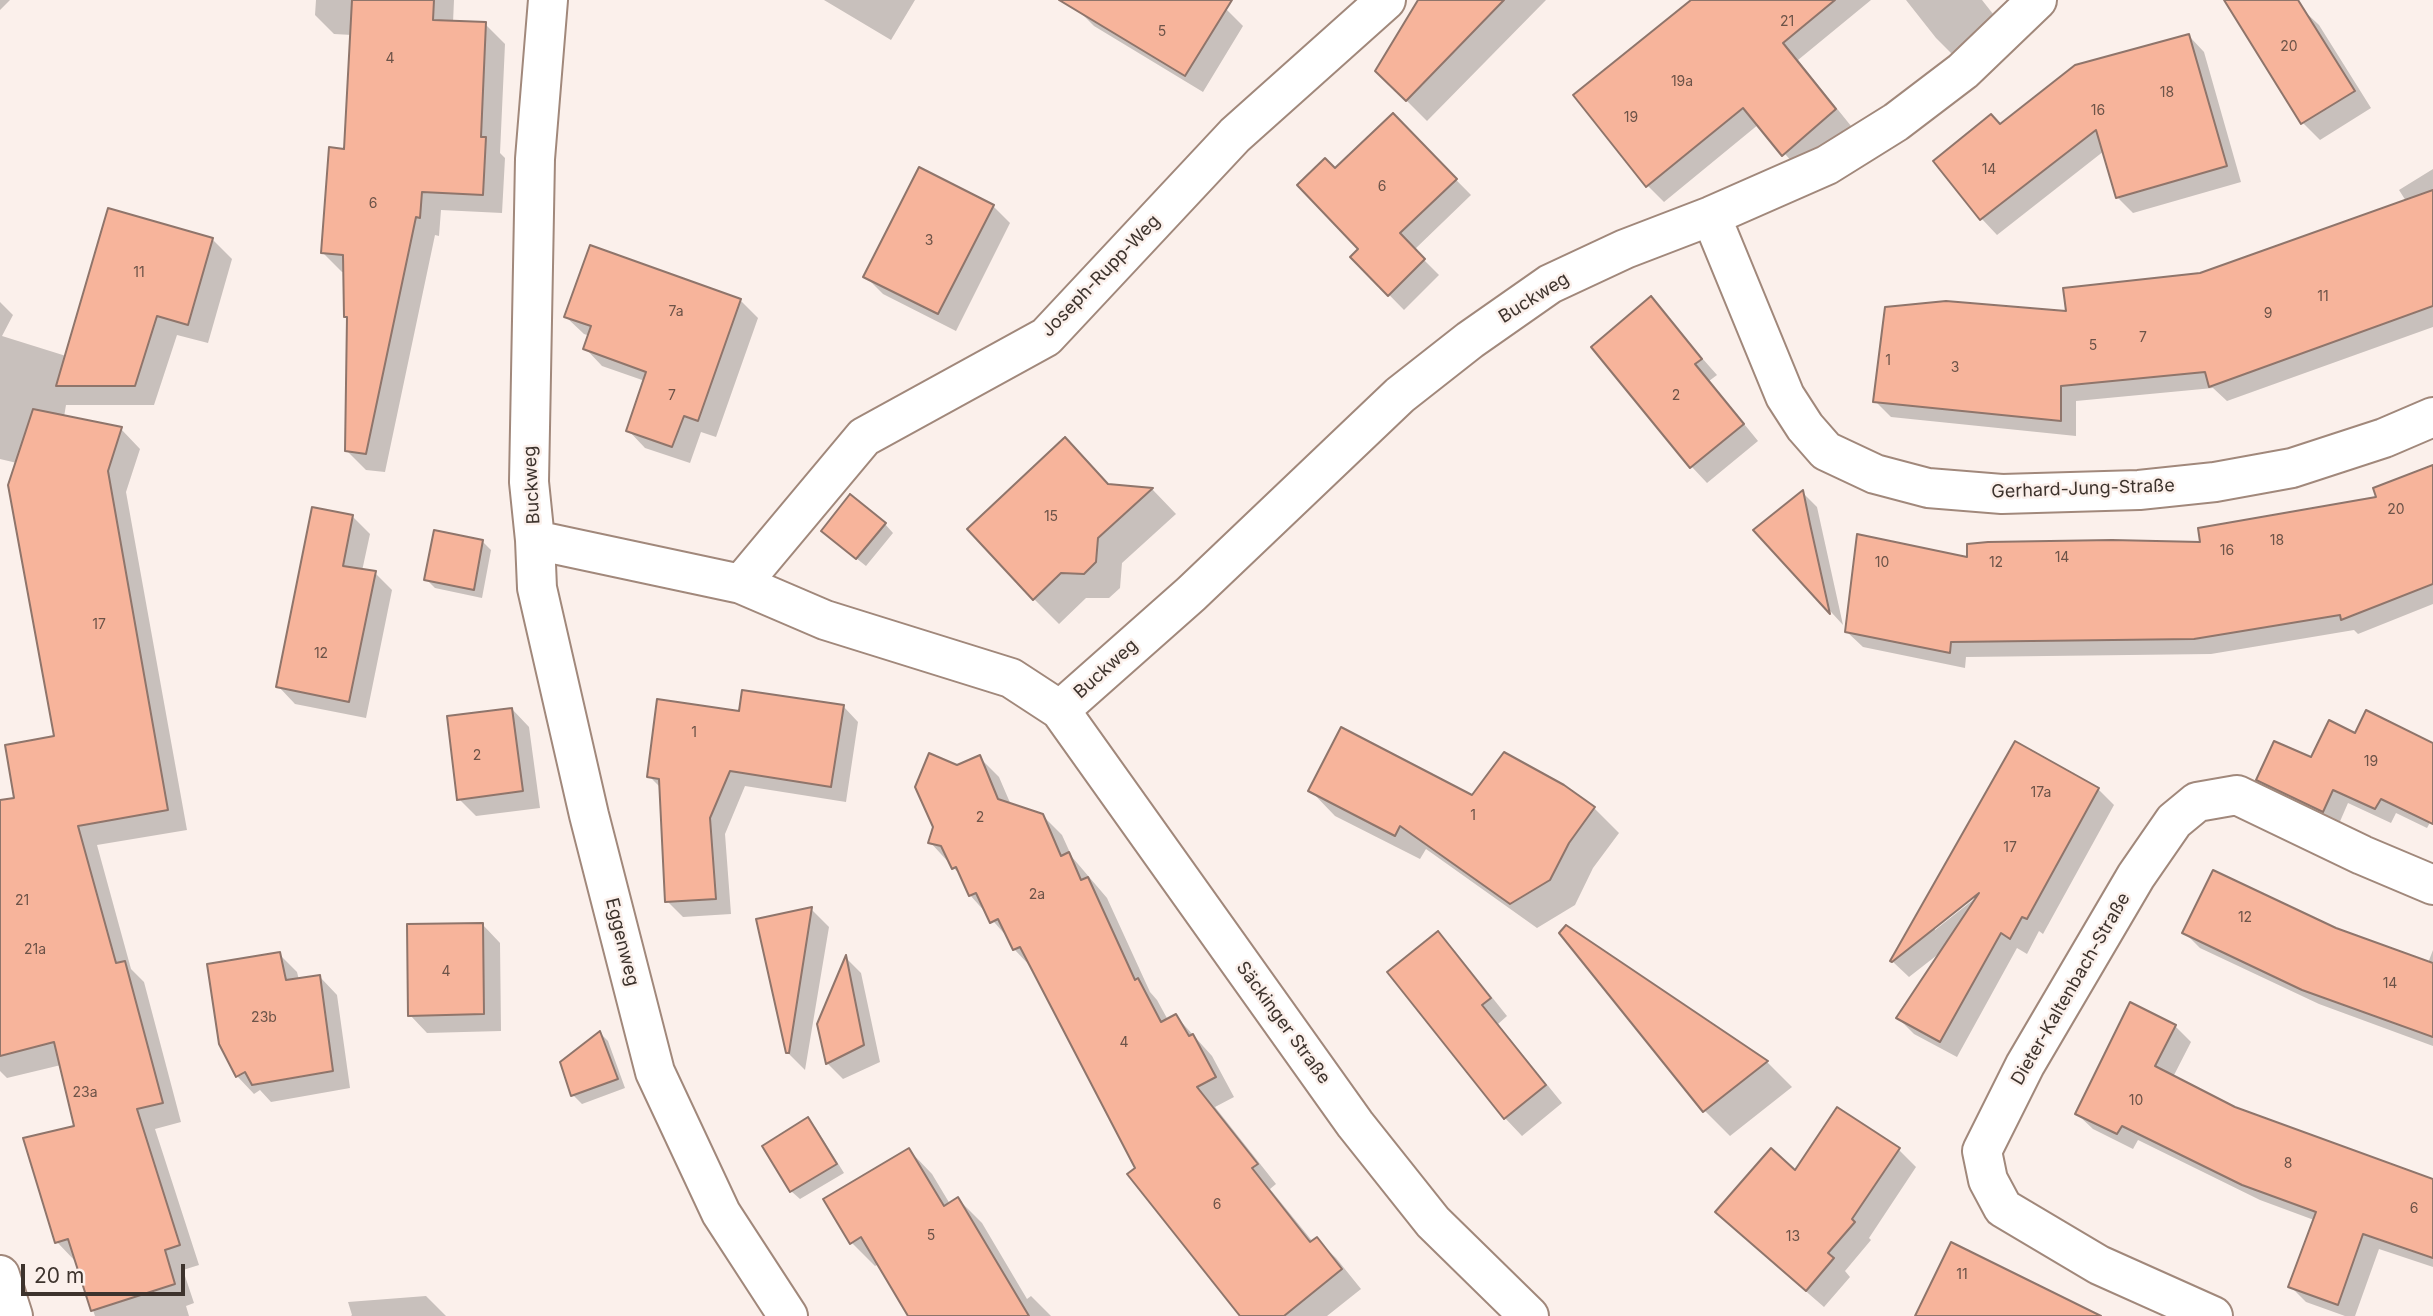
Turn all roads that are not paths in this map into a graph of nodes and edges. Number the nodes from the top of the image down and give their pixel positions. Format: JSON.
{"nodes":[{"id":1,"x":548,"y":0,"type":"edge"},
{"id":2,"x":1386,"y":0,"type":"edge"},
{"id":3,"x":2037,"y":0,"type":"edge"},
{"id":4,"x":1711,"y":216,"type":"junction"},
{"id":5,"x":2433,"y":417,"type":"edge"},
{"id":6,"x":535,"y":540,"type":"junction"},
{"id":7,"x":741,"y":584,"type":"junction"},
{"id":8,"x":1060,"y":710,"type":"junction"},
{"id":9,"x":2433,"y":884,"type":"edge"},
{"id":10,"x":0,"y":1275,"type":"edge"},
{"id":11,"x":13,"y":1316,"type":"edge"},
{"id":12,"x":788,"y":1316,"type":"edge"},
{"id":13,"x":1529,"y":1316,"type":"edge"},
{"id":14,"x":2213,"y":1316,"type":"edge"}],
"edges":[{"from":1,"to":6,"type":"street","name":"Buckweg"},
{"from":2,"to":7,"type":"street","name":"Joseph-Rupp-Weg"},
{"from":3,"to":4,"type":"street","name":"Buckweg"},
{"from":4,"to":5,"type":"street","name":"Gerhard-Jung-Straße"},
{"from":4,"to":8,"type":"street","name":"Buckweg"},
{"from":6,"to":7,"type":"street","name":"Buckweg"},
{"from":6,"to":12,"type":"street","name":"Eggenweg"},
{"from":7,"to":8,"type":"street","name":"Buckweg"},
{"from":8,"to":13,"type":"street","name":"Säckinger Straße"},
{"from":9,"to":14,"type":"street","name":"Dieter-Kaltenbach-Straße"},
{"from":10,"to":11,"type":"street"}]}
